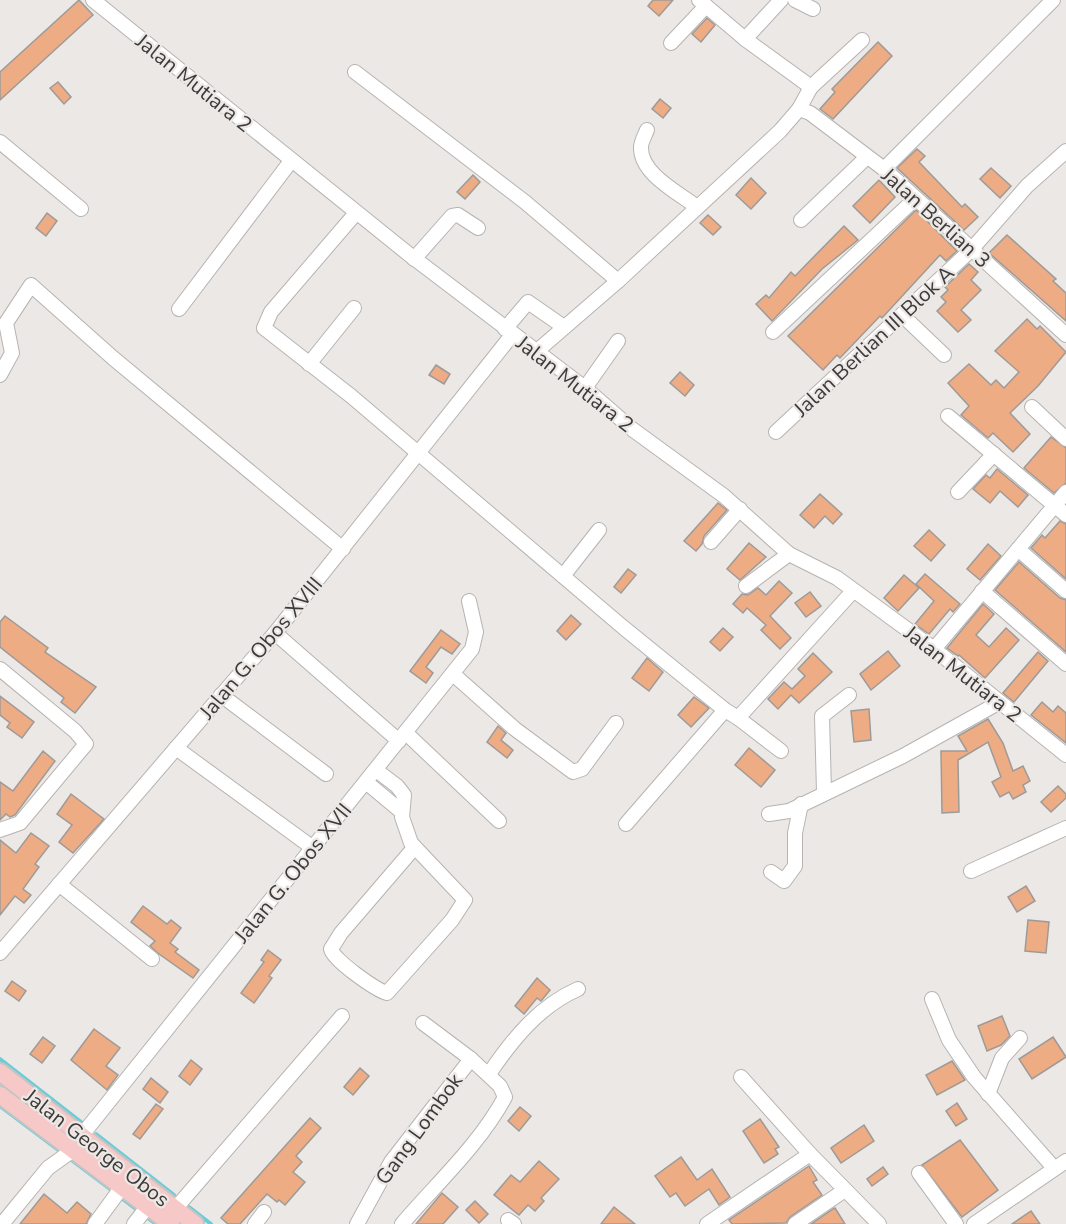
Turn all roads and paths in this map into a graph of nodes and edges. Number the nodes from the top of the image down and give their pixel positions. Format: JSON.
{"nodes":[{"id":1,"x":781,"y":0,"type":"edge"},
{"id":2,"x":795,"y":0,"type":"edge"},
{"id":3,"x":1053,"y":0,"type":"edge"},
{"id":4,"x":96,"y":1,"type":"edge"},
{"id":5,"x":703,"y":3,"type":"edge"},
{"id":6,"x":813,"y":9,"type":"dead end"},
{"id":7,"x":745,"y":39,"type":"junction"},
{"id":8,"x":862,"y":39,"type":"dead end"},
{"id":9,"x":671,"y":43,"type":"dead end"},
{"id":10,"x":355,"y":72,"type":"dead end"},
{"id":11,"x":811,"y":87,"type":"junction"},
{"id":12,"x":800,"y":109,"type":"junction"},
{"id":13,"x":647,"y":130,"type":"dead end"},
{"id":14,"x":0,"y":142,"type":"edge"},
{"id":15,"x":1066,"y":151,"type":"edge"},
{"id":16,"x":867,"y":157,"type":"junction"},
{"id":17,"x":291,"y":161,"type":"junction"},
{"id":18,"x":884,"y":170,"type":"junction"},
{"id":19,"x":915,"y":199,"type":"junction"},
{"id":20,"x":698,"y":207,"type":"junction"},
{"id":21,"x":81,"y":209,"type":"dead end"},
{"id":22,"x":356,"y":213,"type":"junction"},
{"id":23,"x":801,"y":220,"type":"dead end"},
{"id":24,"x":478,"y":228,"type":"dead end"},
{"id":25,"x":971,"y":250,"type":"junction"},
{"id":26,"x":414,"y":259,"type":"junction"},
{"id":27,"x":618,"y":281,"type":"junction"},
{"id":28,"x":354,"y":308,"type":"dead end"},
{"id":29,"x":179,"y":309,"type":"dead end"},
{"id":30,"x":902,"y":315,"type":"junction"},
{"id":31,"x":564,"y":327,"type":"junction"},
{"id":32,"x":509,"y":332,"type":"junction"},
{"id":33,"x":773,"y":332,"type":"dead end"},
{"id":34,"x":1066,"y":335,"type":"edge"},
{"id":35,"x":618,"y":341,"type":"dead end"},
{"id":36,"x":537,"y":351,"type":"junction"},
{"id":37,"x":944,"y":355,"type":"dead end"},
{"id":38,"x":309,"y":364,"type":"junction"},
{"id":39,"x":0,"y":375,"type":"edge"},
{"id":40,"x":585,"y":388,"type":"junction"},
{"id":41,"x":1032,"y":407,"type":"dead end"},
{"id":42,"x":948,"y":416,"type":"dead end"},
{"id":43,"x":776,"y":432,"type":"dead end"},
{"id":44,"x":1066,"y":439,"type":"edge"},
{"id":45,"x":418,"y":454,"type":"junction"},
{"id":46,"x":994,"y":454,"type":"junction"},
{"id":47,"x":958,"y":492,"type":"dead end"},
{"id":48,"x":1066,"y":492,"type":"edge"},
{"id":49,"x":1055,"y":505,"type":"junction"},
{"id":50,"x":740,"y":510,"type":"junction"},
{"id":51,"x":1066,"y":515,"type":"edge"},
{"id":52,"x":599,"y":530,"type":"dead end"},
{"id":53,"x":711,"y":542,"type":"dead end"},
{"id":54,"x":343,"y":549,"type":"junction"},
{"id":55,"x":1018,"y":549,"type":"junction"},
{"id":56,"x":789,"y":554,"type":"junction"},
{"id":57,"x":563,"y":576,"type":"junction"},
{"id":58,"x":746,"y":586,"type":"dead end"},
{"id":59,"x":853,"y":591,"type":"junction"},
{"id":60,"x":982,"y":591,"type":"junction"},
{"id":61,"x":1066,"y":591,"type":"edge"},
{"id":62,"x":469,"y":601,"type":"dead end"},
{"id":63,"x":275,"y":633,"type":"junction"},
{"id":64,"x":934,"y":649,"type":"junction"},
{"id":65,"x":1066,"y":664,"type":"edge"},
{"id":66,"x":0,"y":669,"type":"edge"},
{"id":67,"x":453,"y":674,"type":"junction"},
{"id":68,"x":221,"y":695,"type":"junction"},
{"id":69,"x":849,"y":695,"type":"dead end"},
{"id":70,"x":1000,"y":702,"type":"junction"},
{"id":71,"x":725,"y":710,"type":"junction"},
{"id":72,"x":738,"y":718,"type":"junction"},
{"id":73,"x":616,"y":723,"type":"dead end"},
{"id":74,"x":403,"y":737,"type":"junction"},
{"id":75,"x":176,"y":748,"type":"junction"},
{"id":76,"x":781,"y":751,"type":"dead end"},
{"id":77,"x":1066,"y":755,"type":"edge"},
{"id":78,"x":376,"y":770,"type":"junction"},
{"id":79,"x":326,"y":774,"type":"dead end"},
{"id":80,"x":366,"y":782,"type":"junction"},
{"id":81,"x":824,"y":792,"type":"junction"},
{"id":82,"x":801,"y":804,"type":"junction"},
{"id":83,"x":402,"y":812,"type":"junction"},
{"id":84,"x":770,"y":814,"type":"dead end"},
{"id":85,"x":499,"y":821,"type":"dead end"},
{"id":86,"x":626,"y":824,"type":"dead end"},
{"id":87,"x":1066,"y":828,"type":"edge"},
{"id":88,"x":0,"y":830,"type":"edge"},
{"id":89,"x":313,"y":848,"type":"junction"},
{"id":90,"x":414,"y":848,"type":"junction"},
{"id":91,"x":971,"y":871,"type":"dead end"},
{"id":92,"x":771,"y":872,"type":"dead end"},
{"id":93,"x":59,"y":884,"type":"junction"},
{"id":94,"x":0,"y":953,"type":"edge"},
{"id":95,"x":152,"y":959,"type":"dead end"},
{"id":96,"x":578,"y":989,"type":"dead end"},
{"id":97,"x":932,"y":999,"type":"dead end"},
{"id":98,"x":342,"y":1016,"type":"dead end"},
{"id":99,"x":423,"y":1023,"type":"dead end"},
{"id":100,"x":1020,"y":1038,"type":"dead end"},
{"id":101,"x":471,"y":1059,"type":"junction"},
{"id":102,"x":0,"y":1072,"type":"edge"},
{"id":103,"x":489,"y":1074,"type":"junction"},
{"id":104,"x":741,"y":1077,"type":"dead end"},
{"id":105,"x":988,"y":1094,"type":"junction"},
{"id":106,"x":0,"y":1095,"type":"edge"},
{"id":107,"x":78,"y":1143,"type":"junction"},
{"id":108,"x":810,"y":1154,"type":"junction"},
{"id":109,"x":1060,"y":1165,"type":"edge"},
{"id":110,"x":919,"y":1173,"type":"dead end"},
{"id":111,"x":122,"y":1187,"type":"junction"},
{"id":112,"x":845,"y":1190,"type":"junction"},
{"id":113,"x":148,"y":1206,"type":"junction"},
{"id":114,"x":264,"y":1212,"type":"dead end"},
{"id":115,"x":173,"y":1217,"type":"edge"},
{"id":116,"x":996,"y":1218,"type":"edge"},
{"id":117,"x":2,"y":1224,"type":"edge"},
{"id":118,"x":94,"y":1224,"type":"edge"},
{"id":119,"x":134,"y":1224,"type":"edge"},
{"id":120,"x":195,"y":1224,"type":"edge"},
{"id":121,"x":255,"y":1224,"type":"edge"},
{"id":122,"x":357,"y":1224,"type":"edge"},
{"id":123,"x":402,"y":1224,"type":"edge"},
{"id":124,"x":707,"y":1224,"type":"edge"},
{"id":125,"x":795,"y":1224,"type":"edge"},
{"id":126,"x":879,"y":1224,"type":"edge"},
{"id":127,"x":956,"y":1224,"type":"edge"},
{"id":128,"x":974,"y":1224,"type":"edge"}],
"edges":[{"from":1,"to":7,"type":"street"},
{"from":2,"to":6,"type":"street"},
{"from":3,"to":18,"type":"street"},
{"from":4,"to":17,"type":"street","name":"Jalan Mutiara 2"},
{"from":5,"to":7,"type":"street"},
{"from":5,"to":9,"type":"street"},
{"from":7,"to":11,"type":"street"},
{"from":8,"to":11,"type":"street"},
{"from":10,"to":27,"type":"street"},
{"from":11,"to":12,"type":"street"},
{"from":12,"to":16,"type":"street","name":"Jalan Berlian 3"},
{"from":12,"to":20,"type":"street"},
{"from":13,"to":20,"type":"street"},
{"from":14,"to":21,"type":"street"},
{"from":15,"to":25,"type":"street","name":"Jalan Berlian III Blok A"},
{"from":16,"to":18,"type":"street","name":"Jalan Berlian 3"},
{"from":16,"to":23,"type":"street"},
{"from":17,"to":22,"type":"street","name":"Jalan Mutiara 2"},
{"from":17,"to":29,"type":"street"},
{"from":18,"to":19,"type":"street","name":"Jalan Berlian 3"},
{"from":19,"to":25,"type":"street","name":"Jalan Berlian 3"},
{"from":19,"to":33,"type":"street"},
{"from":20,"to":27,"type":"street"},
{"from":22,"to":26,"type":"street","name":"Jalan Mutiara 2"},
{"from":22,"to":38,"type":"street"},
{"from":24,"to":26,"type":"street"},
{"from":25,"to":30,"type":"street","name":"Jalan Berlian III Blok A"},
{"from":25,"to":34,"type":"street","name":"Jalan Berlian 3"},
{"from":26,"to":32,"type":"street","name":"Jalan Mutiara 2"},
{"from":27,"to":31,"type":"street"},
{"from":28,"to":38,"type":"street"},
{"from":30,"to":37,"type":"street"},
{"from":30,"to":43,"type":"street","name":"Jalan Berlian III Blok A"},
{"from":31,"to":32,"type":"street","name":"Jalan G. Obos XVIII"},
{"from":31,"to":36,"type":"street"},
{"from":32,"to":36,"type":"street","name":"Jalan Mutiara 2"},
{"from":32,"to":45,"type":"street","name":"Jalan G. Obos XVIII"},
{"from":35,"to":40,"type":"street"},
{"from":36,"to":40,"type":"street","name":"Jalan Mutiara 2"},
{"from":38,"to":45,"type":"street"},
{"from":39,"to":54,"type":"street"},
{"from":40,"to":50,"type":"street","name":"Jalan Mutiara 2"},
{"from":41,"to":44,"type":"street"},
{"from":42,"to":46,"type":"street"},
{"from":45,"to":54,"type":"street","name":"Jalan G. Obos XVIII"},
{"from":45,"to":57,"type":"street"},
{"from":46,"to":47,"type":"street"},
{"from":46,"to":49,"type":"street"},
{"from":48,"to":49,"type":"street"},
{"from":49,"to":51,"type":"street"},
{"from":49,"to":55,"type":"street"},
{"from":50,"to":53,"type":"street"},
{"from":50,"to":56,"type":"street","name":"Jalan Mutiara 2"},
{"from":52,"to":57,"type":"street"},
{"from":54,"to":63,"type":"street","name":"Jalan G. Obos XVIII"},
{"from":55,"to":60,"type":"street"},
{"from":55,"to":61,"type":"street"},
{"from":56,"to":58,"type":"street"},
{"from":56,"to":59,"type":"street","name":"Jalan Mutiara 2"},
{"from":57,"to":71,"type":"street"},
{"from":59,"to":64,"type":"street","name":"Jalan Mutiara 2"},
{"from":59,"to":72,"type":"street"},
{"from":60,"to":64,"type":"street"},
{"from":60,"to":65,"type":"street"},
{"from":62,"to":67,"type":"street","name":"Jalan G. Obos XVII"},
{"from":63,"to":68,"type":"street","name":"Jalan G. Obos XVIII"},
{"from":63,"to":74,"type":"street"},
{"from":64,"to":70,"type":"street","name":"Jalan Mutiara 2"},
{"from":66,"to":88,"type":"street"},
{"from":67,"to":73,"type":"street"},
{"from":67,"to":74,"type":"street","name":"Jalan G. Obos XVII"},
{"from":68,"to":75,"type":"street","name":"Jalan G. Obos XVIII"},
{"from":68,"to":79,"type":"street"},
{"from":69,"to":81,"type":"street"},
{"from":70,"to":77,"type":"street","name":"Jalan Mutiara 2"},
{"from":70,"to":81,"type":"street"},
{"from":71,"to":72,"type":"street"},
{"from":71,"to":86,"type":"street"},
{"from":72,"to":76,"type":"street"},
{"from":74,"to":78,"type":"street","name":"Jalan G. Obos XVII"},
{"from":74,"to":85,"type":"street"},
{"from":75,"to":89,"type":"street"},
{"from":75,"to":93,"type":"street","name":"Jalan G. Obos XVIII"},
{"from":78,"to":80,"type":"street","name":"Jalan G. Obos XVII"},
{"from":78,"to":83,"type":"street"},
{"from":80,"to":83,"type":"street"},
{"from":80,"to":89,"type":"street","name":"Jalan G. Obos XVII"},
{"from":81,"to":82,"type":"street"},
{"from":82,"to":84,"type":"street"},
{"from":82,"to":92,"type":"street"},
{"from":83,"to":90,"type":"street"},
{"from":87,"to":91,"type":"street"},
{"from":89,"to":107,"type":"street","name":"Jalan G. Obos XVII"},
{"from":90,"to":90,"type":"street"},
{"from":93,"to":94,"type":"street","name":"Jalan G. Obos XVIII"},
{"from":93,"to":95,"type":"street"},
{"from":96,"to":103,"type":"street"},
{"from":97,"to":105,"type":"street"},
{"from":98,"to":115,"type":"street"},
{"from":99,"to":101,"type":"street"},
{"from":100,"to":105,"type":"street"},
{"from":101,"to":103,"type":"street","name":"Gang Lombok"},
{"from":101,"to":122,"type":"street","name":"Gang Lombok"},
{"from":102,"to":107,"type":"main road","name":"Jalan George Obos"},
{"from":103,"to":123,"type":"street","name":"Gang Lombok"},
{"from":104,"to":108,"type":"street"},
{"from":105,"to":109,"type":"street"},
{"from":106,"to":107,"type":"main road","name":"Jalan George Obos"},
{"from":107,"to":111,"type":"main road","name":"Jalan George Obos"},
{"from":107,"to":115,"type":"main road","name":"Jalan George Obos"},
{"from":107,"to":117,"type":"street","name":"Jalan G. Obos XVII"},
{"from":108,"to":112,"type":"street"},
{"from":108,"to":124,"type":"street"},
{"from":109,"to":116,"type":"street"},
{"from":110,"to":127,"type":"street"},
{"from":111,"to":113,"type":"main road","name":"Jalan George Obos"},
{"from":111,"to":118,"type":"street"},
{"from":112,"to":125,"type":"street"},
{"from":112,"to":126,"type":"street"},
{"from":113,"to":115,"type":"main road","name":"Jalan George Obos"},
{"from":113,"to":119,"type":"street"},
{"from":114,"to":121,"type":"street"},
{"from":115,"to":120,"type":"main road","name":"Jalan George Obos"},
{"from":116,"to":128,"type":"street"}]}
